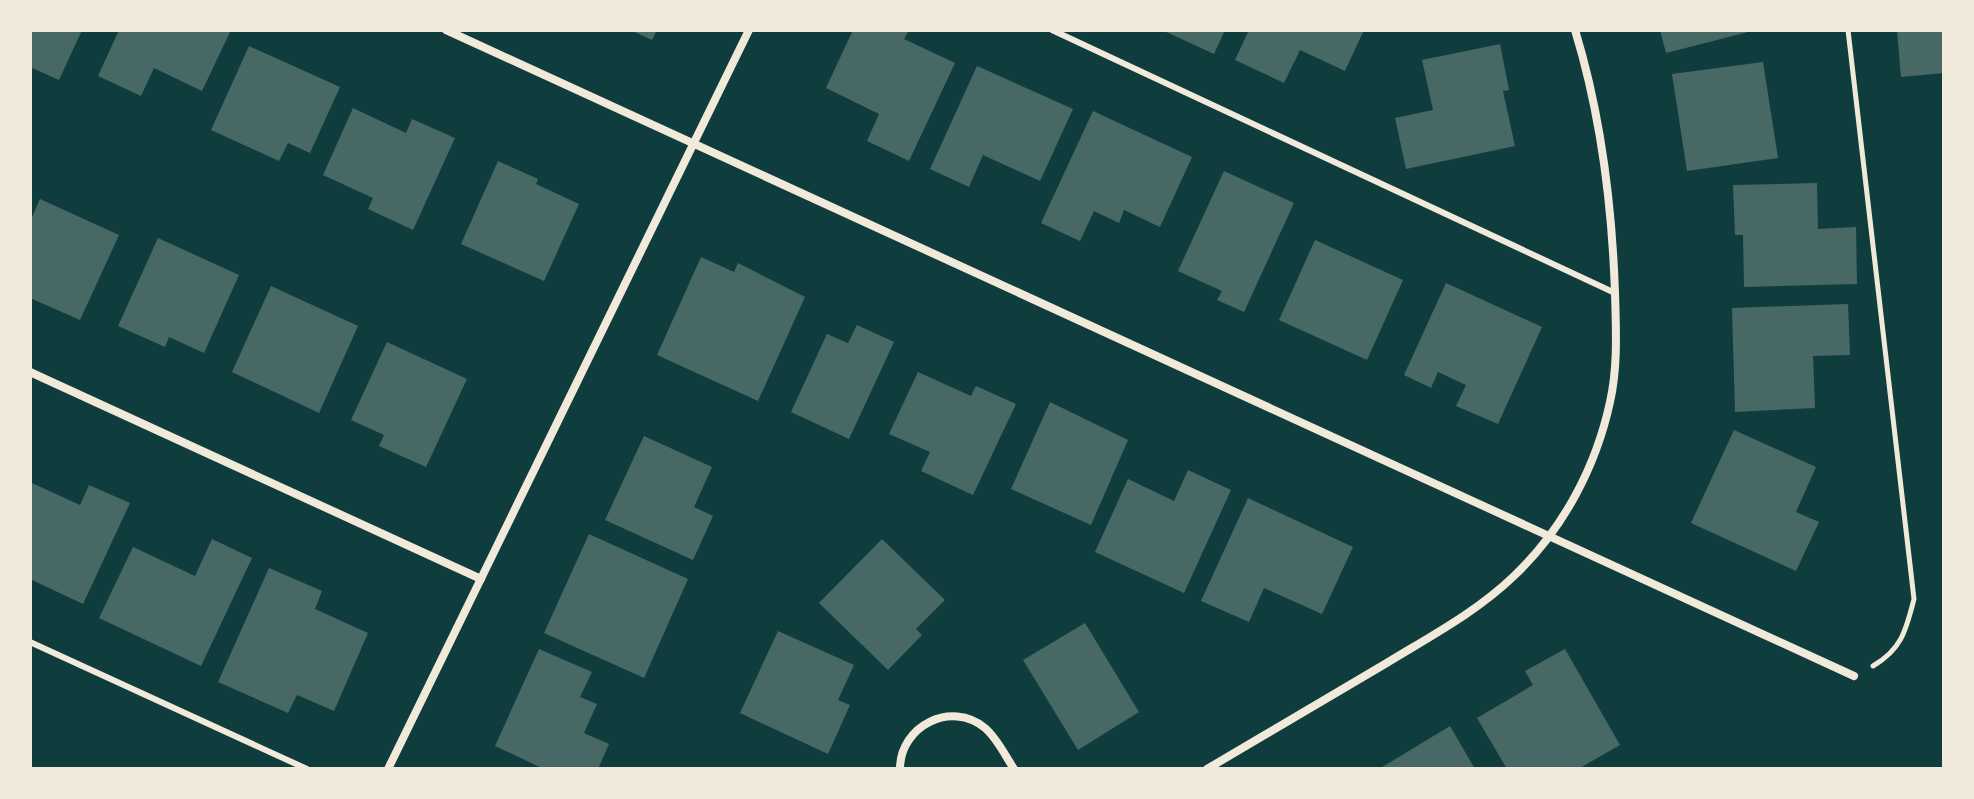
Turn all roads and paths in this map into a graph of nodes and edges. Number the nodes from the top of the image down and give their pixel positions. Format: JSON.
{"nodes":[{"id":1,"x":446,"y":30,"type":"edge"},
{"id":2,"x":749,"y":30,"type":"edge"},
{"id":3,"x":1052,"y":30,"type":"edge"},
{"id":4,"x":1575,"y":30,"type":"edge"},
{"id":5,"x":1848,"y":30,"type":"edge"},
{"id":6,"x":693,"y":143,"type":"junction"},
{"id":7,"x":1615,"y":293,"type":"junction"},
{"id":8,"x":30,"y":372,"type":"edge"},
{"id":9,"x":1549,"y":536,"type":"junction"},
{"id":10,"x":481,"y":579,"type":"junction"},
{"id":11,"x":30,"y":642,"type":"edge"},
{"id":12,"x":1854,"y":676,"type":"joint"},
{"id":13,"x":307,"y":769,"type":"edge"},
{"id":14,"x":388,"y":769,"type":"edge"},
{"id":15,"x":900,"y":769,"type":"edge"},
{"id":16,"x":1014,"y":769,"type":"edge"},
{"id":17,"x":1207,"y":769,"type":"edge"}],
"edges":[{"from":1,"to":6,"type":"street"},
{"from":2,"to":6,"type":"street"},
{"from":3,"to":7,"type":"lane"},
{"from":4,"to":7,"type":"street"},
{"from":5,"to":12,"type":"path"},
{"from":6,"to":9,"type":"street"},
{"from":6,"to":10,"type":"street"},
{"from":7,"to":9,"type":"street"},
{"from":8,"to":10,"type":"street"},
{"from":9,"to":12,"type":"street"},
{"from":9,"to":17,"type":"street"},
{"from":10,"to":14,"type":"street"},
{"from":11,"to":13,"type":"lane"},
{"from":15,"to":16,"type":"street"}]}
